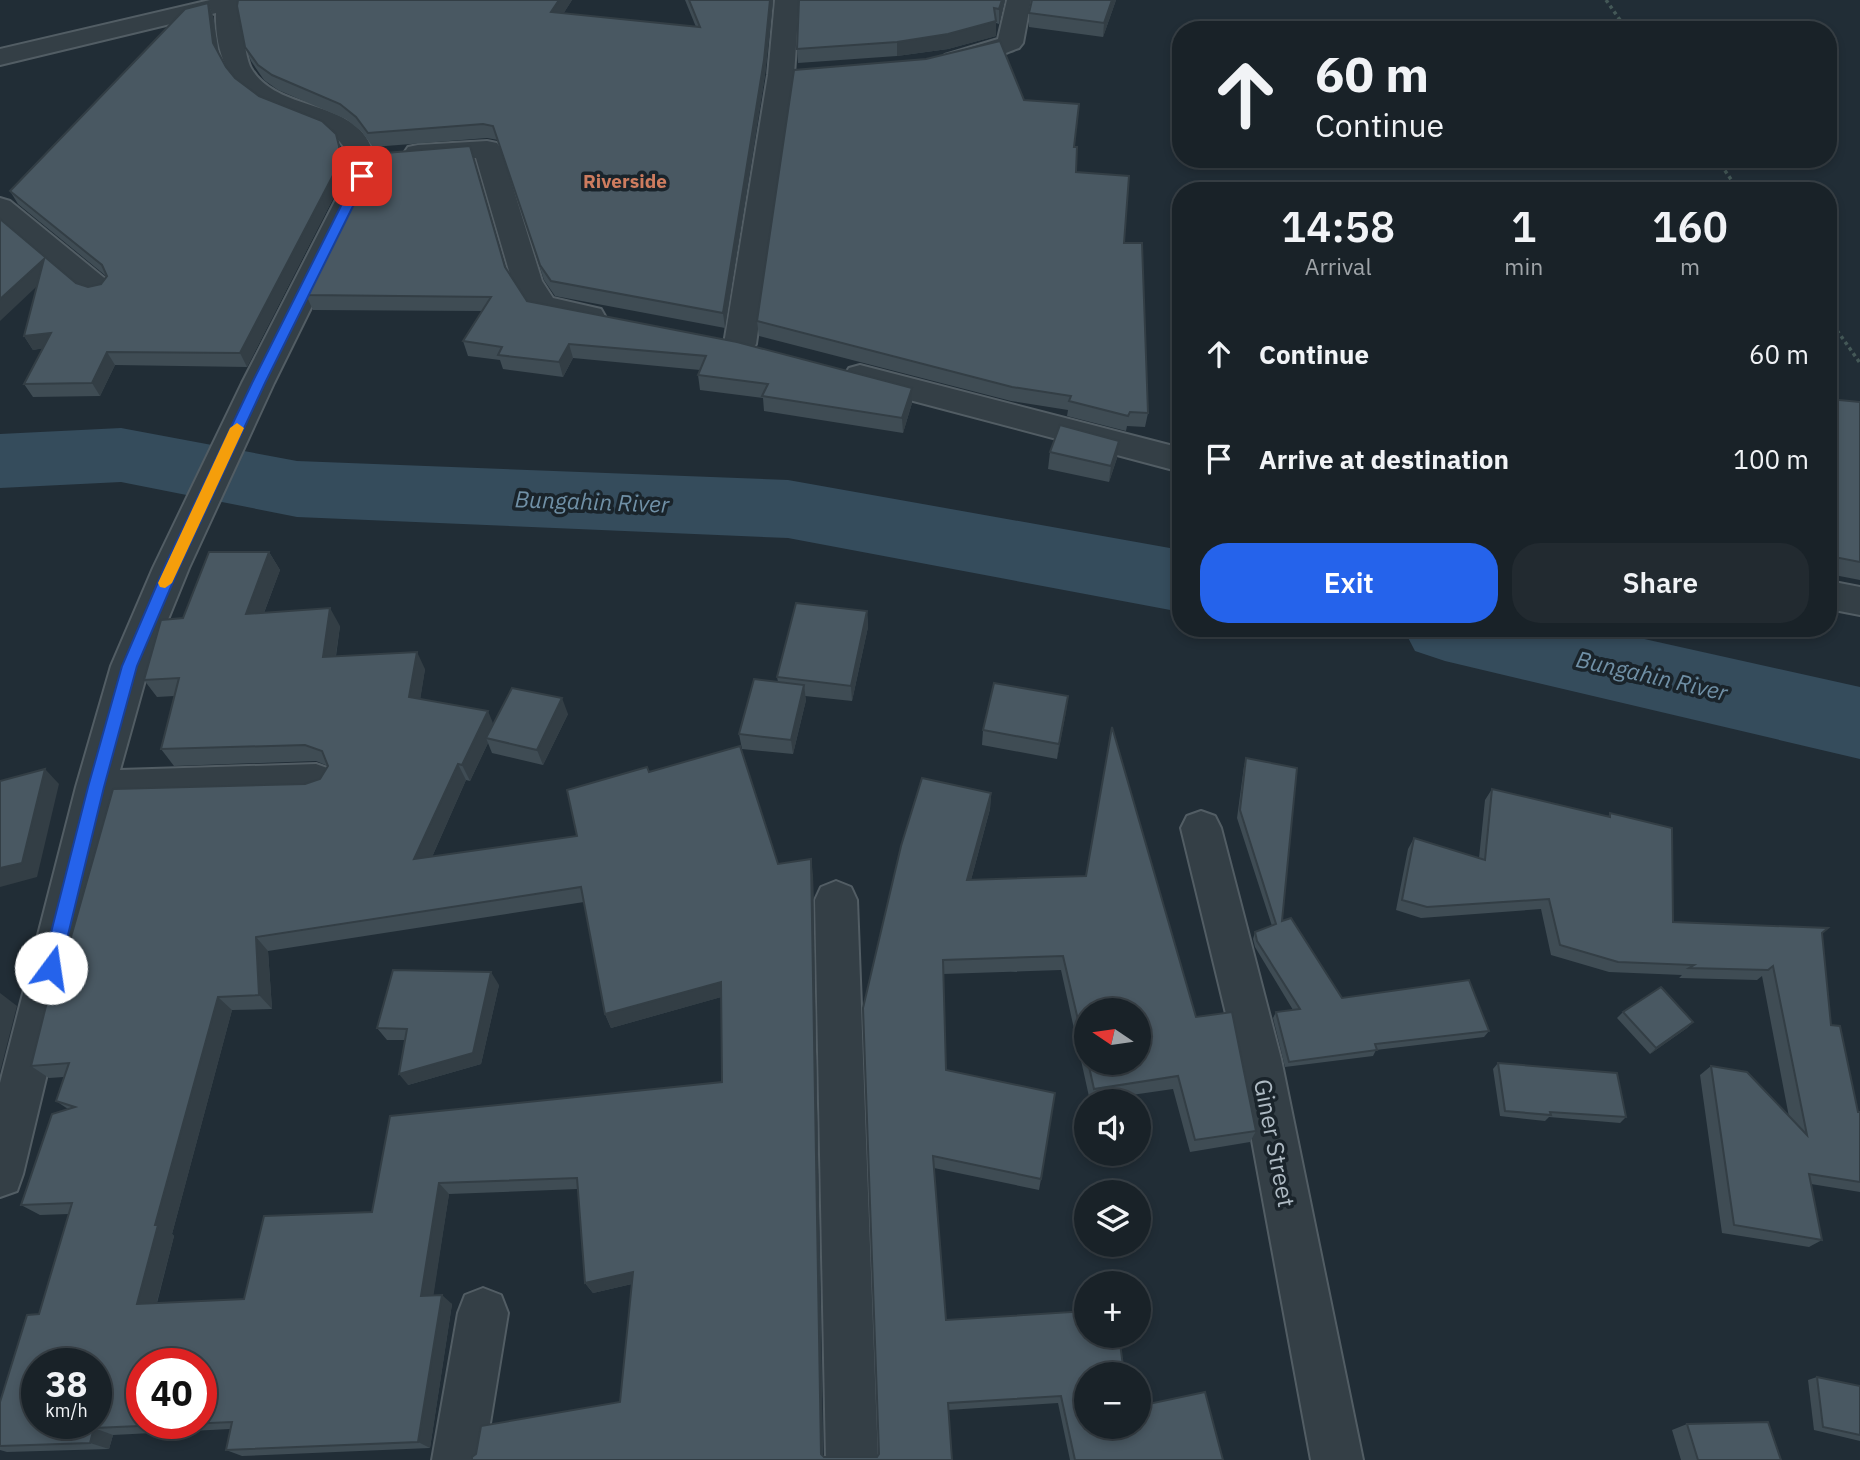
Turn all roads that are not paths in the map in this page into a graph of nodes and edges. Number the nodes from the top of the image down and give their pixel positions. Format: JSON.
{"nodes":[{"id":1,"x":787,"y":0,"type":"edge"},
{"id":2,"x":1019,"y":0,"type":"edge"},
{"id":3,"x":230,"y":2,"type":"edge"},
{"id":4,"x":0,"y":57,"type":"edge"},
{"id":5,"x":926,"y":65,"type":"edge"},
{"id":6,"x":363,"y":159,"type":"junction"},
{"id":7,"x":0,"y":207,"type":"edge"},
{"id":8,"x":97,"y":288,"type":"edge"},
{"id":9,"x":622,"y":322,"type":"edge"},
{"id":10,"x":739,"y":344,"type":"edge"},
{"id":11,"x":831,"y":368,"type":"edge"},
{"id":12,"x":1172,"y":458,"type":"edge"},
{"id":13,"x":1837,"y":597,"type":"edge"},
{"id":14,"x":1860,"y":601,"type":"edge"},
{"id":15,"x":316,"y":781,"type":"edge"},
{"id":16,"x":96,"y":787,"type":"junction"},
{"id":17,"x":1201,"y":828,"type":"dead end"},
{"id":18,"x":836,"y":900,"type":"dead end"},
{"id":19,"x":0,"y":1174,"type":"edge"},
{"id":20,"x":483,"y":1313,"type":"dead end"},
{"id":21,"x":458,"y":1460,"type":"edge"},
{"id":22,"x":852,"y":1460,"type":"edge"},
{"id":23,"x":1337,"y":1460,"type":"edge"}],
"edges":[{"from":1,"to":10,"type":"street"},
{"from":2,"to":5,"type":"street"},
{"from":3,"to":4,"type":"street"},
{"from":3,"to":6,"type":"street"},
{"from":6,"to":9,"type":"street"},
{"from":6,"to":16,"type":"street"},
{"from":7,"to":8,"type":"street"},
{"from":11,"to":12,"type":"street"},
{"from":13,"to":14,"type":"street"},
{"from":15,"to":16,"type":"street"},
{"from":16,"to":19,"type":"street"},
{"from":17,"to":23,"type":"street","name":"Giner Street"},
{"from":18,"to":22,"type":"street"},
{"from":20,"to":21,"type":"street"}]}
